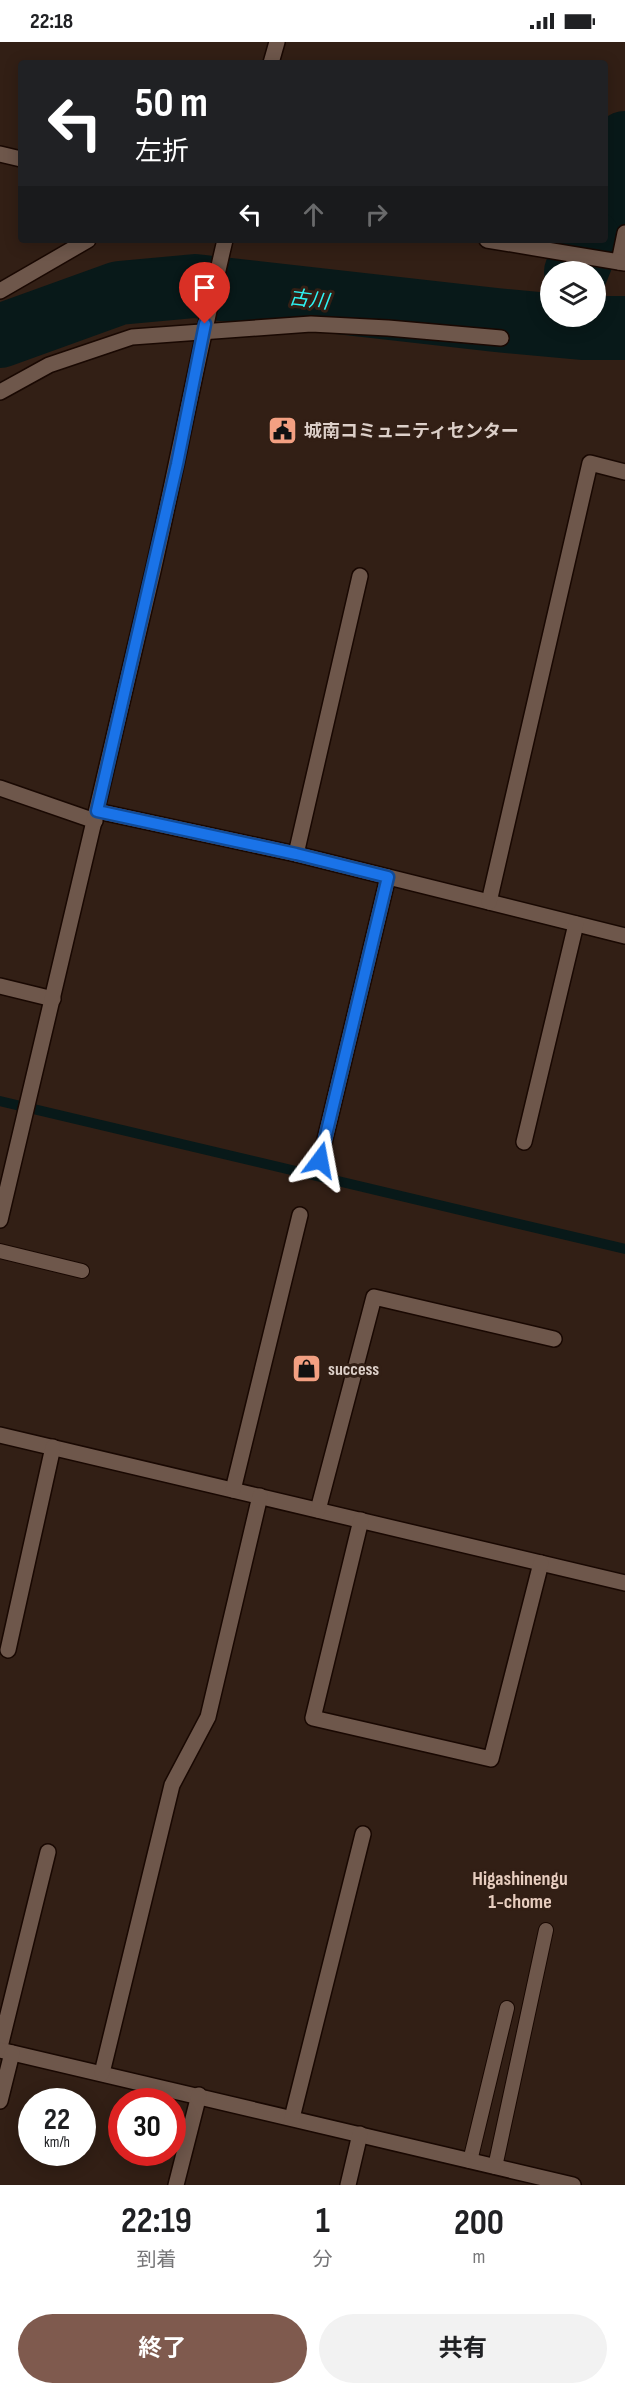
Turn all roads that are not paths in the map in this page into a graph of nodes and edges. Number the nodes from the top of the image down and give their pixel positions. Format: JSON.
{"nodes":[{"id":1,"x":276,"y":42,"type":"edge"},
{"id":2,"x":273,"y":60,"type":"edge"},
{"id":3,"x":0,"y":154,"type":"edge"},
{"id":4,"x":18,"y":158,"type":"edge"},
{"id":5,"x":625,"y":233,"type":"edge"},
{"id":6,"x":83,"y":243,"type":"edge"},
{"id":7,"x":224,"y":243,"type":"edge"},
{"id":8,"x":505,"y":243,"type":"edge"},
{"id":9,"x":622,"y":263,"type":"edge"},
{"id":10,"x":0,"y":291,"type":"edge"},
{"id":11,"x":204,"y":327,"type":"junction"},
{"id":12,"x":501,"y":338,"type":"dead end"},
{"id":13,"x":0,"y":392,"type":"edge"},
{"id":14,"x":625,"y":472,"type":"edge"},
{"id":15,"x":360,"y":576,"type":"dead end"},
{"id":16,"x":0,"y":788,"type":"edge"},
{"id":17,"x":96,"y":816,"type":"junction"},
{"id":18,"x":296,"y":854,"type":"junction"},
{"id":19,"x":388,"y":877,"type":"junction"},
{"id":20,"x":489,"y":902,"type":"junction"},
{"id":21,"x":576,"y":924,"type":"junction"},
{"id":22,"x":625,"y":936,"type":"edge"},
{"id":23,"x":0,"y":986,"type":"edge"},
{"id":24,"x":53,"y":999,"type":"junction"},
{"id":25,"x":524,"y":1142,"type":"dead end"},
{"id":26,"x":320,"y":1160,"type":"dead end"},
{"id":27,"x":300,"y":1215,"type":"dead end"},
{"id":28,"x":0,"y":1220,"type":"edge"},
{"id":29,"x":0,"y":1251,"type":"edge"},
{"id":30,"x":82,"y":1271,"type":"dead end"},
{"id":31,"x":554,"y":1339,"type":"dead end"},
{"id":32,"x":0,"y":1435,"type":"edge"},
{"id":33,"x":53,"y":1447,"type":"junction"},
{"id":34,"x":233,"y":1490,"type":"junction"},
{"id":35,"x":260,"y":1496,"type":"junction"},
{"id":36,"x":318,"y":1510,"type":"junction"},
{"id":37,"x":361,"y":1520,"type":"junction"},
{"id":38,"x":541,"y":1563,"type":"junction"},
{"id":39,"x":625,"y":1583,"type":"edge"},
{"id":40,"x":8,"y":1650,"type":"dead end"},
{"id":41,"x":363,"y":1834,"type":"dead end"},
{"id":42,"x":48,"y":1852,"type":"dead end"},
{"id":43,"x":546,"y":1930,"type":"dead end"},
{"id":44,"x":507,"y":2008,"type":"dead end"},
{"id":45,"x":4,"y":2050,"type":"edge"},
{"id":46,"x":102,"y":2073,"type":"junction"},
{"id":47,"x":199,"y":2095,"type":"junction"},
{"id":48,"x":0,"y":2101,"type":"edge"},
{"id":49,"x":292,"y":2118,"type":"junction"},
{"id":50,"x":360,"y":2134,"type":"junction"},
{"id":51,"x":470,"y":2161,"type":"junction"},
{"id":52,"x":495,"y":2167,"type":"junction"},
{"id":53,"x":566,"y":2184,"type":"edge"},
{"id":54,"x":176,"y":2185,"type":"edge"},
{"id":55,"x":348,"y":2185,"type":"edge"}],
"edges":[{"from":1,"to":2,"type":"street"},
{"from":3,"to":4,"type":"street"},
{"from":5,"to":9,"type":"street"},
{"from":6,"to":10,"type":"street"},
{"from":7,"to":11,"type":"street"},
{"from":8,"to":9,"type":"street"},
{"from":11,"to":12,"type":"street"},
{"from":11,"to":13,"type":"street"},
{"from":11,"to":17,"type":"street"},
{"from":14,"to":20,"type":"street"},
{"from":15,"to":18,"type":"street"},
{"from":16,"to":17,"type":"street"},
{"from":17,"to":18,"type":"street"},
{"from":17,"to":24,"type":"street"},
{"from":18,"to":19,"type":"street"},
{"from":19,"to":20,"type":"street"},
{"from":19,"to":26,"type":"street"},
{"from":20,"to":21,"type":"street"},
{"from":21,"to":22,"type":"street"},
{"from":21,"to":25,"type":"street"},
{"from":23,"to":24,"type":"street"},
{"from":24,"to":28,"type":"street"},
{"from":27,"to":34,"type":"street"},
{"from":29,"to":30,"type":"lane"},
{"from":31,"to":36,"type":"street"},
{"from":32,"to":33,"type":"street"},
{"from":33,"to":34,"type":"street"},
{"from":33,"to":40,"type":"street"},
{"from":34,"to":35,"type":"street"},
{"from":35,"to":36,"type":"street"},
{"from":35,"to":46,"type":"street"},
{"from":36,"to":37,"type":"street"},
{"from":37,"to":38,"type":"street"},
{"from":37,"to":38,"type":"street"},
{"from":38,"to":39,"type":"street"},
{"from":41,"to":49,"type":"street"},
{"from":42,"to":45,"type":"street"},
{"from":43,"to":52,"type":"lane"},
{"from":44,"to":51,"type":"lane"},
{"from":45,"to":46,"type":"street"},
{"from":45,"to":48,"type":"street"},
{"from":46,"to":47,"type":"street"},
{"from":47,"to":49,"type":"street"},
{"from":47,"to":54,"type":"street"},
{"from":49,"to":50,"type":"street"},
{"from":50,"to":51,"type":"street"},
{"from":50,"to":55,"type":"street"},
{"from":51,"to":52,"type":"street"},
{"from":52,"to":53,"type":"street"}]}
